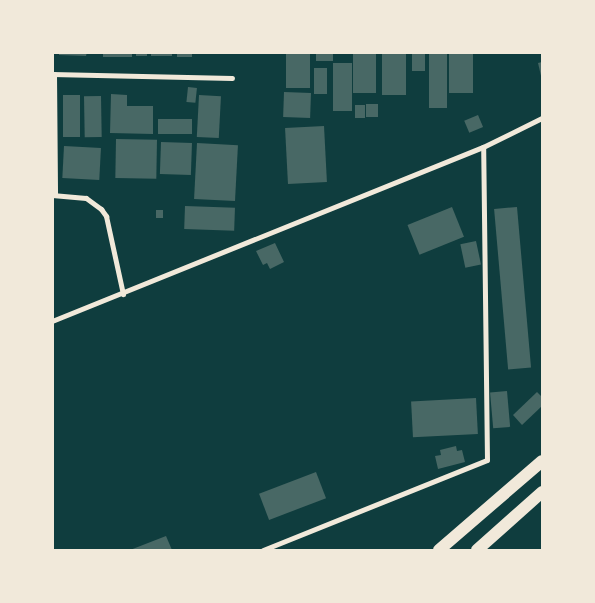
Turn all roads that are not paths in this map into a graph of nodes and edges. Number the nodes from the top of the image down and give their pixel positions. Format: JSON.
{"nodes":[{"id":1,"x":54,"y":74,"type":"edge"},
{"id":2,"x":232,"y":78,"type":"dead end"},
{"id":3,"x":542,"y":118,"type":"edge"},
{"id":4,"x":483,"y":147,"type":"junction"},
{"id":5,"x":54,"y":195,"type":"edge"},
{"id":6,"x":122,"y":294,"type":"junction"},
{"id":7,"x":52,"y":321,"type":"edge"},
{"id":8,"x":542,"y":461,"type":"edge"},
{"id":9,"x":542,"y":492,"type":"edge"},
{"id":10,"x":263,"y":550,"type":"edge"},
{"id":11,"x":439,"y":550,"type":"edge"},
{"id":12,"x":477,"y":550,"type":"edge"}],
"edges":[{"from":1,"to":2,"type":"street"},
{"from":1,"to":5,"type":"street"},
{"from":3,"to":4,"type":"street"},
{"from":4,"to":6,"type":"street"},
{"from":4,"to":10,"type":"street"},
{"from":5,"to":6,"type":"street"},
{"from":6,"to":7,"type":"street"},
{"from":8,"to":11,"type":"main road"},
{"from":9,"to":12,"type":"main road"}]}
